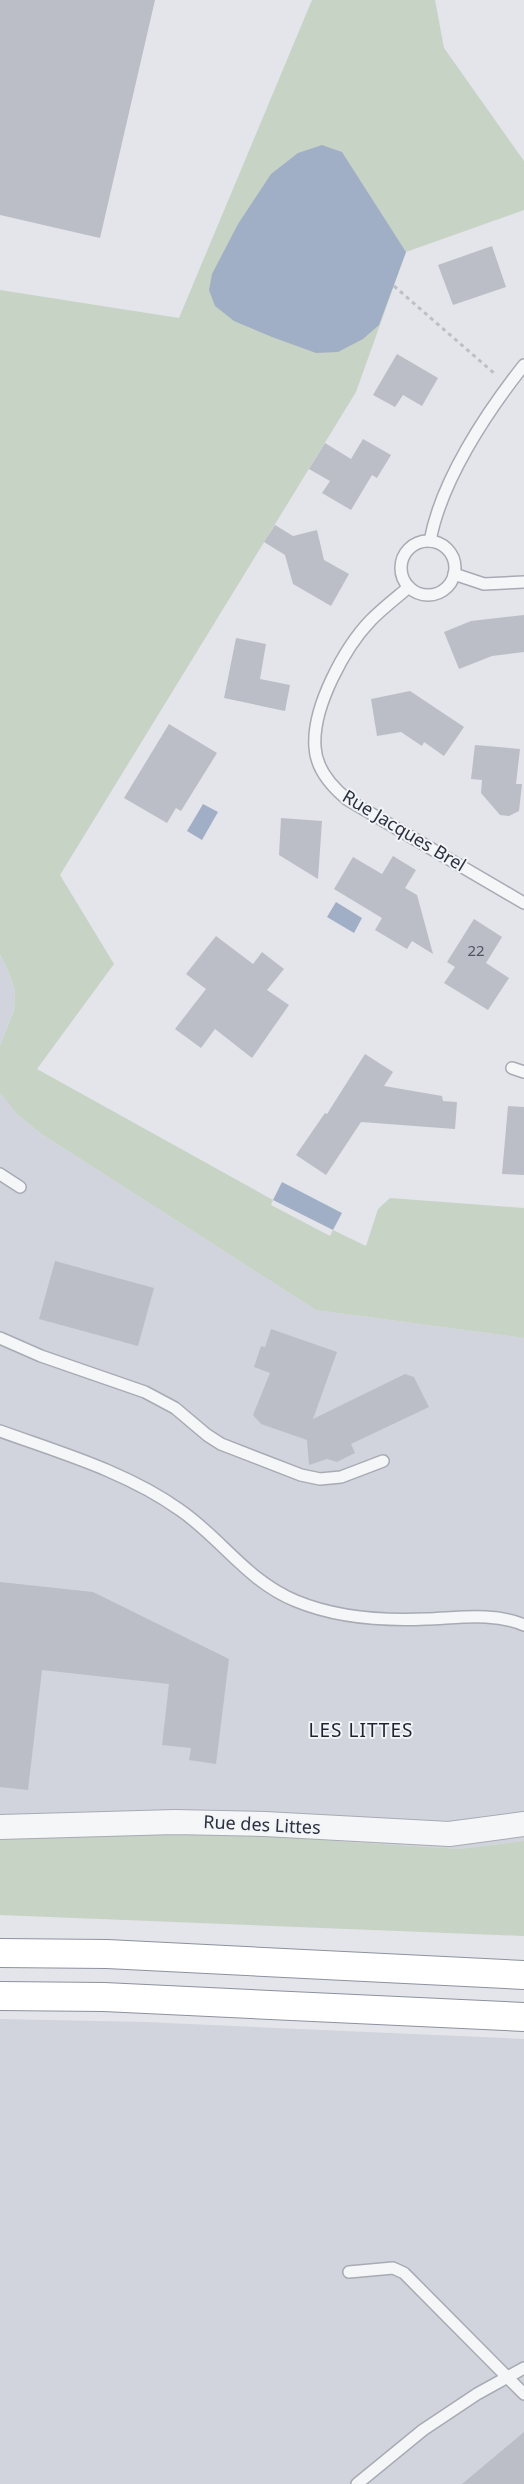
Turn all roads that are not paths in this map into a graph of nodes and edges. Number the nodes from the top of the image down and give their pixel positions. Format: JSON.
{"nodes":[{"id":1,"x":524,"y":365,"type":"edge"},
{"id":2,"x":430,"y":541,"type":"junction"},
{"id":3,"x":454,"y":574,"type":"junction"},
{"id":4,"x":524,"y":582,"type":"edge"},
{"id":5,"x":409,"y":587,"type":"junction"},
{"id":6,"x":524,"y":902,"type":"edge"},
{"id":7,"x":512,"y":1068,"type":"dead end"},
{"id":8,"x":524,"y":1072,"type":"edge"},
{"id":9,"x":0,"y":1174,"type":"edge"},
{"id":10,"x":20,"y":1187,"type":"dead end"},
{"id":11,"x":0,"y":1338,"type":"edge"},
{"id":12,"x":0,"y":1431,"type":"edge"},
{"id":13,"x":383,"y":1461,"type":"dead end"},
{"id":14,"x":524,"y":1624,"type":"edge"},
{"id":15,"x":524,"y":1824,"type":"edge"},
{"id":16,"x":0,"y":1827,"type":"edge"},
{"id":17,"x":0,"y":1953,"type":"edge"},
{"id":18,"x":524,"y":1975,"type":"edge"},
{"id":19,"x":0,"y":1996,"type":"edge"},
{"id":20,"x":524,"y":2017,"type":"edge"},
{"id":21,"x":349,"y":2272,"type":"dead end"},
{"id":22,"x":524,"y":2368,"type":"edge"},
{"id":23,"x":507,"y":2377,"type":"junction"},
{"id":24,"x":524,"y":2394,"type":"edge"},
{"id":25,"x":357,"y":2484,"type":"edge"}],
"edges":[{"from":1,"to":2,"type":"lane"},
{"from":2,"to":3,"type":"lane"},
{"from":2,"to":5,"type":"lane"},
{"from":3,"to":4,"type":"lane"},
{"from":3,"to":5,"type":"lane"},
{"from":5,"to":6,"type":"lane","name":"Rue Jacques Brel"},
{"from":7,"to":8,"type":"lane"},
{"from":9,"to":10,"type":"lane"},
{"from":11,"to":13,"type":"lane"},
{"from":12,"to":14,"type":"lane"},
{"from":15,"to":16,"type":"street","name":"Rue des Littes"},
{"from":17,"to":18,"type":"highway"},
{"from":19,"to":20,"type":"highway"},
{"from":21,"to":23,"type":"lane"},
{"from":22,"to":23,"type":"lane"},
{"from":23,"to":24,"type":"lane"},
{"from":23,"to":25,"type":"lane"}]}
